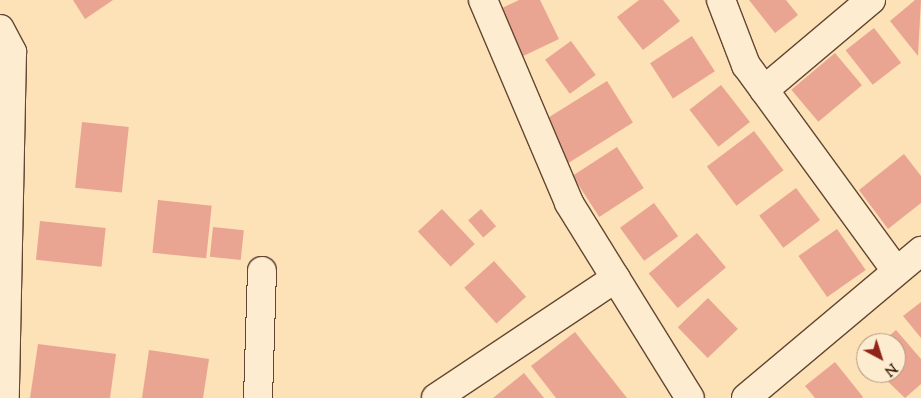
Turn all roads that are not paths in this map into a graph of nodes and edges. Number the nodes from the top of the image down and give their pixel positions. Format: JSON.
{"nodes":[{"id":1,"x":483,"y":0,"type":"edge"},
{"id":2,"x":721,"y":0,"type":"edge"},
{"id":3,"x":871,"y":0,"type":"edge"},
{"id":4,"x":0,"y":29,"type":"edge"},
{"id":5,"x":764,"y":90,"type":"junction"},
{"id":6,"x":921,"y":251,"type":"edge"},
{"id":7,"x":262,"y":271,"type":"dead end"},
{"id":8,"x":896,"y":271,"type":"junction"},
{"id":9,"x":616,"y":278,"type":"junction"},
{"id":10,"x":5,"y":398,"type":"edge"},
{"id":11,"x":258,"y":398,"type":"edge"},
{"id":12,"x":436,"y":398,"type":"edge"},
{"id":13,"x":690,"y":398,"type":"edge"},
{"id":14,"x":746,"y":398,"type":"edge"}],
"edges":[{"from":1,"to":9,"type":"street"},
{"from":2,"to":5,"type":"street"},
{"from":3,"to":5,"type":"street"},
{"from":4,"to":10,"type":"street"},
{"from":5,"to":8,"type":"street"},
{"from":6,"to":8,"type":"street"},
{"from":7,"to":11,"type":"street"},
{"from":8,"to":14,"type":"street"},
{"from":9,"to":12,"type":"street"},
{"from":9,"to":13,"type":"street"}]}
